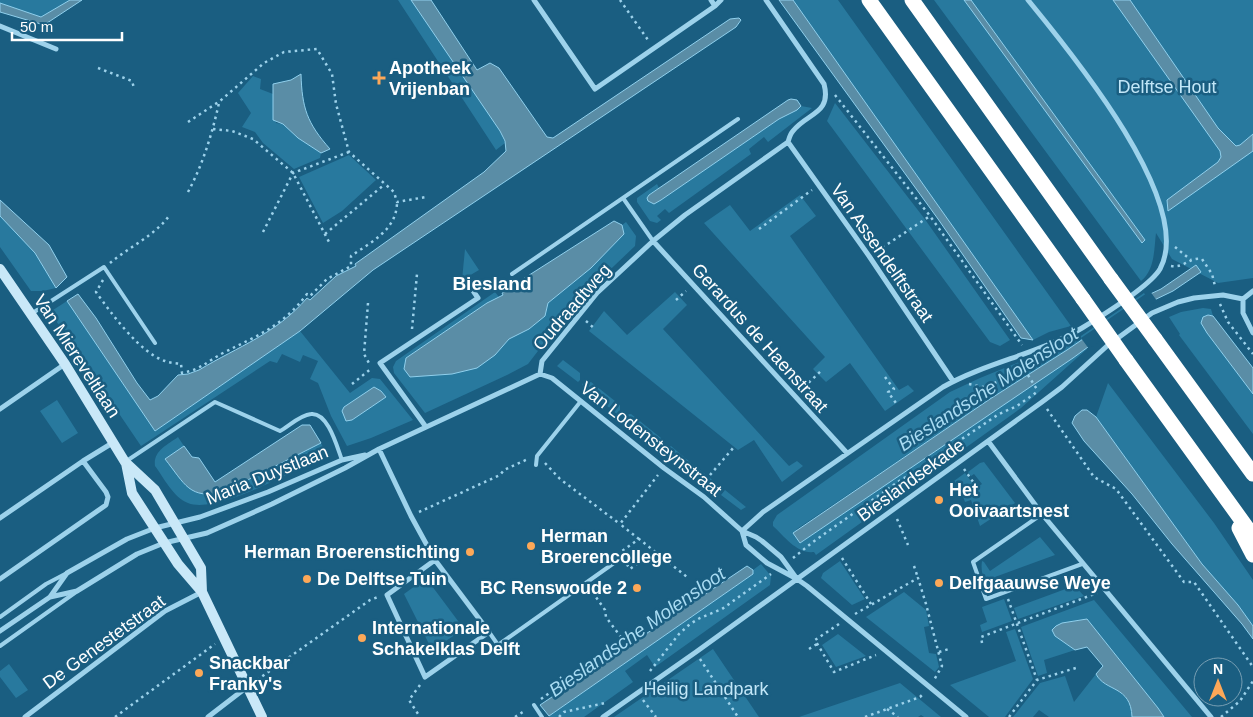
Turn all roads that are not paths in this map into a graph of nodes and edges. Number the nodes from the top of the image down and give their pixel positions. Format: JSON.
{"nodes":[{"id":1,"x":534,"y":0,"type":"edge"},
{"id":2,"x":711,"y":0,"type":"edge"},
{"id":3,"x":721,"y":0,"type":"edge"},
{"id":4,"x":766,"y":0,"type":"edge"},
{"id":5,"x":869,"y":0,"type":"edge"},
{"id":6,"x":912,"y":0,"type":"edge"},
{"id":7,"x":1028,"y":0,"type":"edge"},
{"id":8,"x":715,"y":6,"type":"junction"},
{"id":9,"x":0,"y":26,"type":"edge"},
{"id":10,"x":56,"y":49,"type":"dead end"},
{"id":11,"x":738,"y":120,"type":"dead end"},
{"id":12,"x":788,"y":142,"type":"junction"},
{"id":13,"x":623,"y":198,"type":"junction"},
{"id":14,"x":653,"y":241,"type":"junction"},
{"id":15,"x":0,"y":269,"type":"edge"},
{"id":16,"x":512,"y":274,"type":"dead end"},
{"id":17,"x":467,"y":282,"type":"dead end"},
{"id":18,"x":1253,"y":291,"type":"edge"},
{"id":19,"x":1243,"y":299,"type":"junction"},
{"id":20,"x":31,"y":314,"type":"junction"},
{"id":21,"x":1253,"y":333,"type":"edge"},
{"id":22,"x":155,"y":343,"type":"dead end"},
{"id":23,"x":65,"y":364,"type":"junction"},
{"id":24,"x":540,"y":374,"type":"junction"},
{"id":25,"x":953,"y":381,"type":"junction"},
{"id":26,"x":581,"y":401,"type":"junction"},
{"id":27,"x":0,"y":409,"type":"edge"},
{"id":28,"x":426,"y":427,"type":"junction"},
{"id":29,"x":988,"y":441,"type":"junction"},
{"id":30,"x":114,"y":442,"type":"junction"},
{"id":31,"x":380,"y":449,"type":"junction"},
{"id":32,"x":846,"y":453,"type":"junction"},
{"id":33,"x":370,"y":454,"type":"junction"},
{"id":34,"x":342,"y":460,"type":"junction"},
{"id":35,"x":83,"y":461,"type":"junction"},
{"id":36,"x":125,"y":462,"type":"junction"},
{"id":37,"x":536,"y":465,"type":"dead end"},
{"id":38,"x":1253,"y":474,"type":"edge"},
{"id":39,"x":1222,"y":493,"type":"junction"},
{"id":40,"x":1042,"y":514,"type":"junction"},
{"id":41,"x":0,"y":518,"type":"edge"},
{"id":42,"x":174,"y":522,"type":"junction"},
{"id":43,"x":155,"y":528,"type":"junction"},
{"id":44,"x":742,"y":531,"type":"junction"},
{"id":45,"x":1253,"y":536,"type":"edge"},
{"id":46,"x":184,"y":538,"type":"junction"},
{"id":47,"x":164,"y":543,"type":"junction"},
{"id":48,"x":1253,"y":555,"type":"edge"},
{"id":49,"x":435,"y":560,"type":"junction"},
{"id":50,"x":614,"y":563,"type":"dead end"},
{"id":51,"x":1082,"y":564,"type":"junction"},
{"id":52,"x":67,"y":573,"type":"junction"},
{"id":53,"x":0,"y":579,"type":"edge"},
{"id":54,"x":797,"y":579,"type":"junction"},
{"id":55,"x":77,"y":592,"type":"junction"},
{"id":56,"x":202,"y":592,"type":"junction"},
{"id":57,"x":50,"y":597,"type":"junction"},
{"id":58,"x":0,"y":617,"type":"edge"},
{"id":59,"x":0,"y":631,"type":"edge"},
{"id":60,"x":489,"y":632,"type":"junction"},
{"id":61,"x":0,"y":646,"type":"edge"},
{"id":62,"x":248,"y":687,"type":"junction"},
{"id":63,"x":534,"y":705,"type":"road end"},
{"id":64,"x":25,"y":717,"type":"edge"},
{"id":65,"x":208,"y":717,"type":"edge"},
{"id":66,"x":262,"y":717,"type":"edge"},
{"id":67,"x":542,"y":717,"type":"edge"},
{"id":68,"x":603,"y":717,"type":"edge"},
{"id":69,"x":966,"y":717,"type":"edge"},
{"id":70,"x":1211,"y":717,"type":"edge"}],
"edges":[{"from":1,"to":8,"type":"street"},
{"from":2,"to":8,"type":"street"},
{"from":3,"to":8,"type":"street"},
{"from":4,"to":12,"type":"street","name":"Oudraadtweg"},
{"from":5,"to":39,"type":"highway","bridge":true},
{"from":6,"to":38,"type":"highway","bridge":true},
{"from":7,"to":25,"type":"street"},
{"from":9,"to":10,"type":"street"},
{"from":11,"to":13,"type":"lane"},
{"from":12,"to":14,"type":"street","name":"Oudraadtweg"},
{"from":12,"to":25,"type":"street","name":"Van Assendelftstraat"},
{"from":13,"to":14,"type":"lane"},
{"from":13,"to":16,"type":"lane"},
{"from":14,"to":24,"type":"street","name":"Oudraadtweg"},
{"from":14,"to":32,"type":"street","name":"Gerardus de Haenstraat"},
{"from":15,"to":20,"type":"main road","name":"Van Miereveltlaan"},
{"from":17,"to":28,"type":"street"},
{"from":18,"to":19,"type":"street"},
{"from":19,"to":21,"type":"street"},
{"from":19,"to":29,"type":"street","name":"Bieslandsekade"},
{"from":20,"to":22,"type":"lane"},
{"from":20,"to":23,"type":"main road","name":"Van Miereveltlaan"},
{"from":23,"to":27,"type":"street"},
{"from":23,"to":30,"type":"main road","name":"Van Miereveltlaan"},
{"from":24,"to":26,"type":"street","name":"Van Lodensteynstraat"},
{"from":24,"to":28,"type":"street","name":"Maria Duystlaan"},
{"from":25,"to":32,"type":"street"},
{"from":26,"to":37,"type":"lane"},
{"from":26,"to":44,"type":"street","name":"Van Lodensteynstraat"},
{"from":28,"to":31,"type":"street","name":"Maria Duystlaan"},
{"from":29,"to":40,"type":"street"},
{"from":29,"to":54,"type":"street","name":"Bieslandsekade"},
{"from":30,"to":35,"type":"street"},
{"from":30,"to":36,"type":"main road","name":"Van Miereveltlaan"},
{"from":31,"to":33,"type":"street","name":"Maria Duystlaan"},
{"from":31,"to":49,"type":"street"},
{"from":32,"to":44,"type":"street"},
{"from":33,"to":34,"type":"street","name":"Maria Duystlaan"},
{"from":33,"to":46,"type":"street","name":"Maria Duystlaan"},
{"from":34,"to":36,"type":"lane"},
{"from":34,"to":42,"type":"street","name":"Maria Duystlaan"},
{"from":35,"to":41,"type":"street"},
{"from":35,"to":53,"type":"street"},
{"from":36,"to":42,"type":"main road"},
{"from":36,"to":43,"type":"main road"},
{"from":39,"to":45,"type":"highway"},
{"from":39,"to":48,"type":"highway"},
{"from":40,"to":51,"type":"street"},
{"from":40,"to":51,"type":"lane"},
{"from":42,"to":43,"type":"street","name":"Maria Duystlaan"},
{"from":42,"to":46,"type":"main road"},
{"from":43,"to":47,"type":"main road"},
{"from":43,"to":52,"type":"street","name":"Maria Duystlaan"},
{"from":44,"to":54,"type":"street","name":"Van Lodensteynstraat"},
{"from":44,"to":54,"type":"street","name":"Van Lodensteynstraat"},
{"from":46,"to":47,"type":"street","name":"Maria Duystlaan"},
{"from":46,"to":56,"type":"main road"},
{"from":47,"to":55,"type":"street","name":"Maria Duystlaan"},
{"from":47,"to":56,"type":"main road"},
{"from":49,"to":60,"type":"street"},
{"from":49,"to":60,"type":"street"},
{"from":50,"to":60,"type":"lane"},
{"from":51,"to":70,"type":"street"},
{"from":52,"to":57,"type":"street"},
{"from":52,"to":58,"type":"lane"},
{"from":54,"to":68,"type":"street","name":"Bieslandsekade"},
{"from":54,"to":69,"type":"street","name":"Van Lodensteynstraat"},
{"from":55,"to":57,"type":"street"},
{"from":55,"to":61,"type":"lane"},
{"from":56,"to":62,"type":"main road"},
{"from":56,"to":64,"type":"street","name":"De Genestetstraat"},
{"from":57,"to":59,"type":"street"},
{"from":62,"to":65,"type":"street"},
{"from":62,"to":66,"type":"main road"},
{"from":63,"to":67,"type":"lane"}]}
